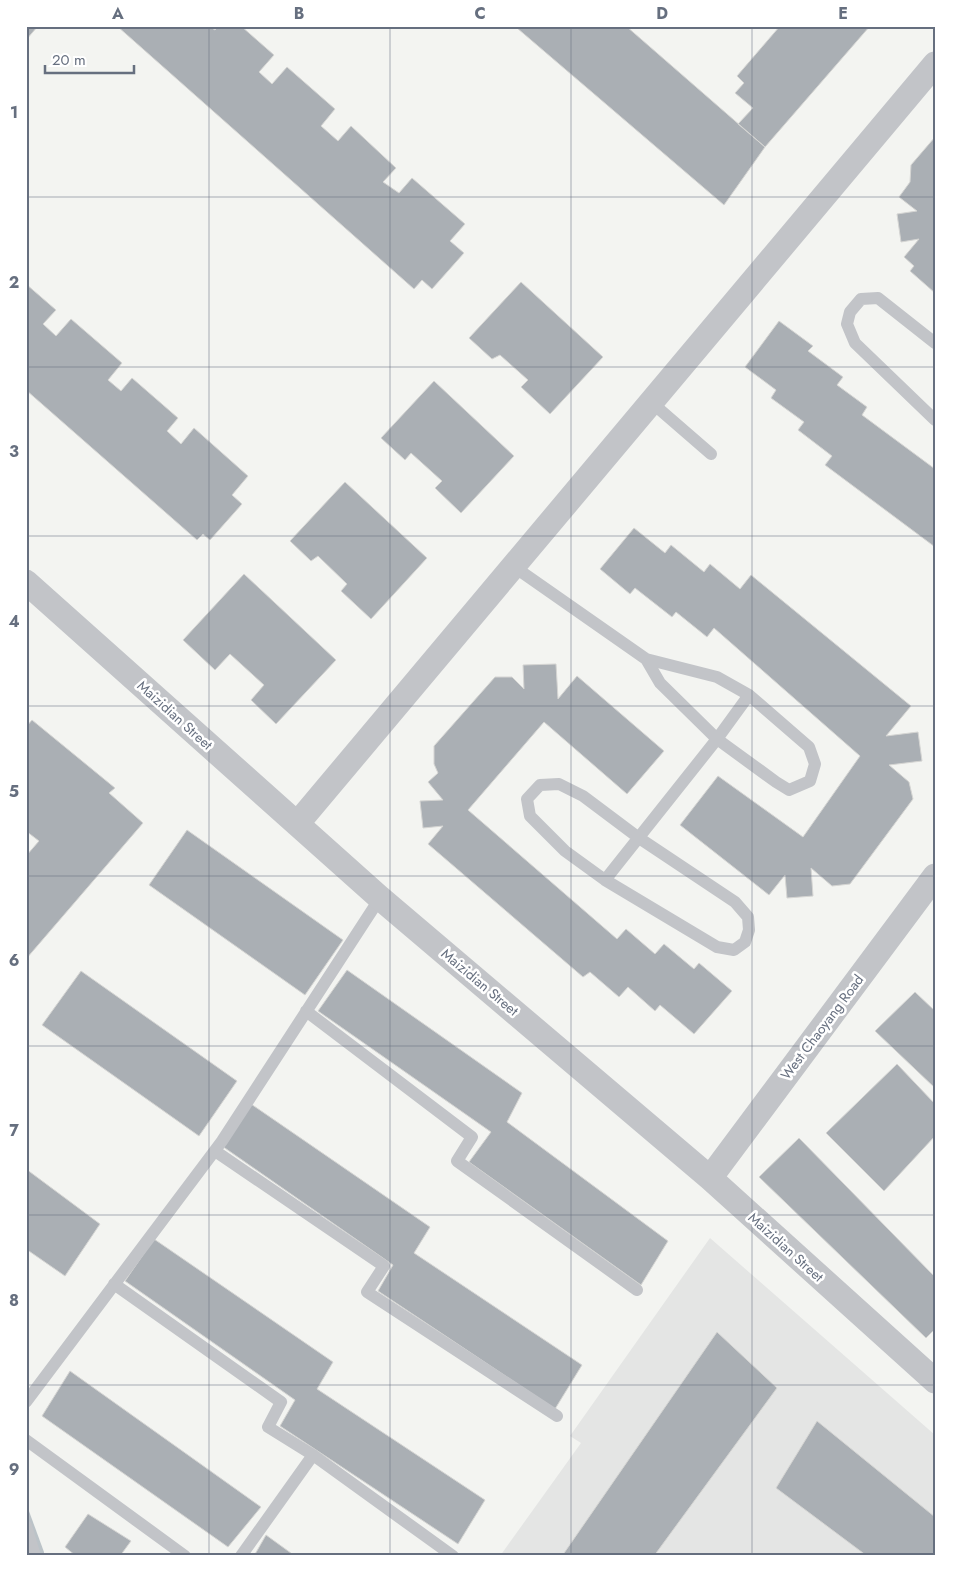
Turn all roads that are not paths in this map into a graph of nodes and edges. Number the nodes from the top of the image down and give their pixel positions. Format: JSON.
{"nodes":[{"id":1,"x":935,"y":64,"type":"edge"},
{"id":2,"x":935,"y":343,"type":"edge"},
{"id":3,"x":651,"y":402,"type":"junction"},
{"id":4,"x":935,"y":420,"type":"edge"},
{"id":5,"x":711,"y":454,"type":"dead end"},
{"id":6,"x":513,"y":566,"type":"junction"},
{"id":7,"x":26,"y":582,"type":"edge"},
{"id":8,"x":646,"y":659,"type":"junction"},
{"id":9,"x":749,"y":695,"type":"junction"},
{"id":10,"x":717,"y":739,"type":"junction"},
{"id":11,"x":297,"y":824,"type":"junction"},
{"id":12,"x":639,"y":838,"type":"junction"},
{"id":13,"x":935,"y":876,"type":"edge"},
{"id":14,"x":605,"y":880,"type":"junction"},
{"id":15,"x":380,"y":898,"type":"junction"},
{"id":16,"x":306,"y":1011,"type":"junction"},
{"id":17,"x":214,"y":1151,"type":"junction"},
{"id":18,"x":710,"y":1178,"type":"junction"},
{"id":19,"x":114,"y":1284,"type":"junction"},
{"id":20,"x":636,"y":1290,"type":"dead end"},
{"id":21,"x":935,"y":1381,"type":"edge"},
{"id":22,"x":26,"y":1402,"type":"edge"},
{"id":23,"x":557,"y":1416,"type":"dead end"},
{"id":24,"x":26,"y":1440,"type":"edge"},
{"id":25,"x":313,"y":1455,"type":"junction"},
{"id":26,"x":26,"y":1526,"type":"edge"},
{"id":27,"x":35,"y":1556,"type":"edge"},
{"id":28,"x":185,"y":1556,"type":"edge"},
{"id":29,"x":241,"y":1556,"type":"edge"},
{"id":30,"x":453,"y":1556,"type":"edge"}],
"edges":[{"from":1,"to":3,"type":"street"},
{"from":2,"to":4,"type":"lane"},
{"from":3,"to":5,"type":"lane"},
{"from":3,"to":6,"type":"street"},
{"from":6,"to":8,"type":"lane"},
{"from":6,"to":11,"type":"street"},
{"from":7,"to":11,"type":"street","name":"Maizidian Street"},
{"from":8,"to":9,"type":"lane"},
{"from":8,"to":10,"type":"lane"},
{"from":9,"to":10,"type":"lane"},
{"from":9,"to":10,"type":"lane"},
{"from":10,"to":12,"type":"lane"},
{"from":11,"to":15,"type":"street","name":"Maizidian Street"},
{"from":12,"to":14,"type":"lane"},
{"from":12,"to":14,"type":"lane"},
{"from":12,"to":14,"type":"lane"},
{"from":13,"to":18,"type":"street","name":"West Chaoyang Road"},
{"from":15,"to":16,"type":"lane"},
{"from":15,"to":18,"type":"street","name":"Maizidian Street"},
{"from":16,"to":17,"type":"lane"},
{"from":16,"to":20,"type":"lane"},
{"from":17,"to":19,"type":"lane"},
{"from":17,"to":23,"type":"lane"},
{"from":18,"to":21,"type":"street","name":"Maizidian Street"},
{"from":19,"to":22,"type":"lane"},
{"from":19,"to":25,"type":"lane"},
{"from":24,"to":28,"type":"lane"},
{"from":25,"to":29,"type":"lane"},
{"from":25,"to":30,"type":"lane"},
{"from":26,"to":27,"type":"lane"}]}
